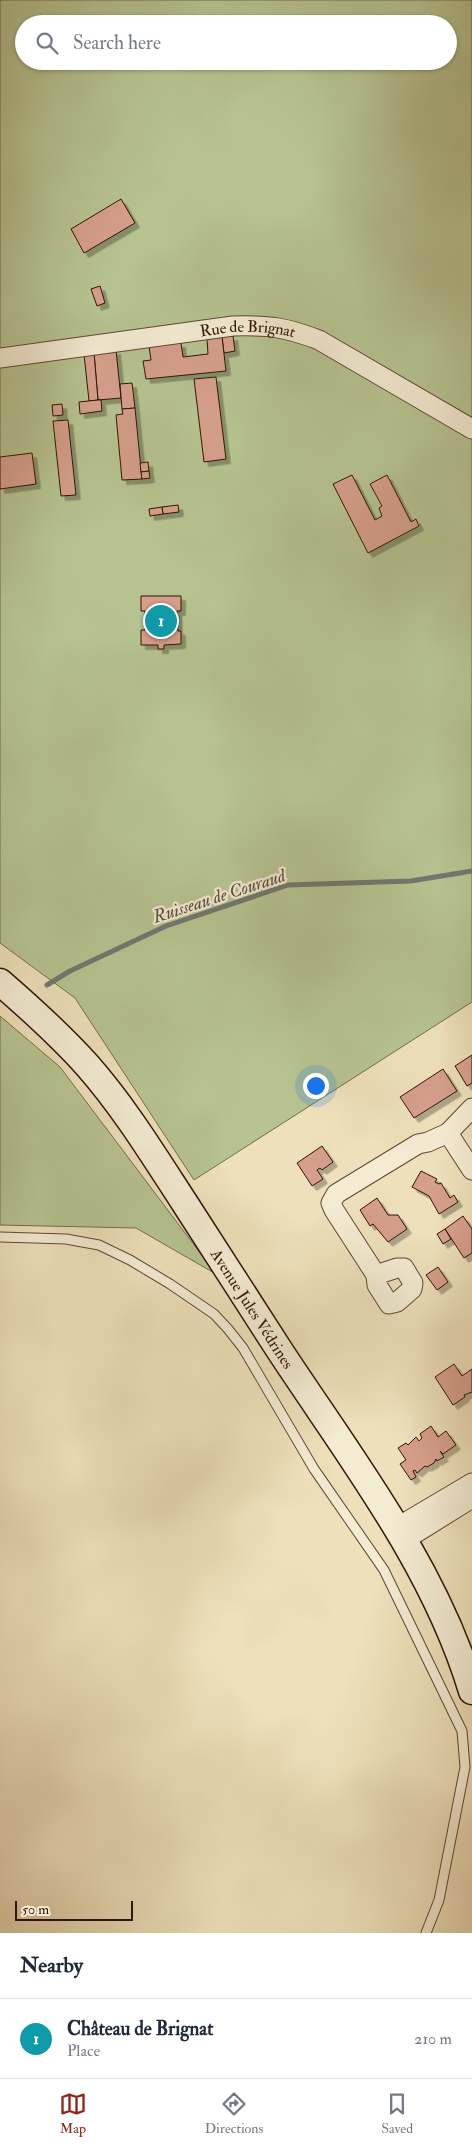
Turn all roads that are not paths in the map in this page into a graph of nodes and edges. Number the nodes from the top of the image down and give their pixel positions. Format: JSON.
{"nodes":[{"id":1,"x":0,"y":358,"type":"edge"},
{"id":2,"x":472,"y":429,"type":"edge"},
{"id":3,"x":0,"y":982,"type":"edge"},
{"id":4,"x":472,"y":1108,"type":"edge"},
{"id":5,"x":448,"y":1133,"type":"junction"},
{"id":6,"x":472,"y":1170,"type":"edge"},
{"id":7,"x":0,"y":1237,"type":"edge"},
{"id":8,"x":376,"y":1275,"type":"dead end"},
{"id":9,"x":472,"y":1483,"type":"edge"},
{"id":10,"x":472,"y":1498,"type":"edge"},
{"id":11,"x":399,"y":1535,"type":"junction"},
{"id":12,"x":468,"y":1671,"type":"edge"},
{"id":13,"x":472,"y":1691,"type":"edge"},
{"id":14,"x":426,"y":1933,"type":"edge"}],
"edges":[{"from":1,"to":2,"type":"street","name":"Rue de Brignat"},
{"from":3,"to":11,"type":"main road","name":"Avenue Jules Védrines"},
{"from":4,"to":5,"type":"street"},
{"from":5,"to":6,"type":"street"},
{"from":5,"to":8,"type":"street"},
{"from":7,"to":14,"type":"lane"},
{"from":9,"to":11,"type":"street"},
{"from":10,"to":11,"type":"street"},
{"from":11,"to":12,"type":"main road","name":"Avenue Jules Védrines"},
{"from":12,"to":13,"type":"main road","name":"Avenue Jules Védrines"}]}
